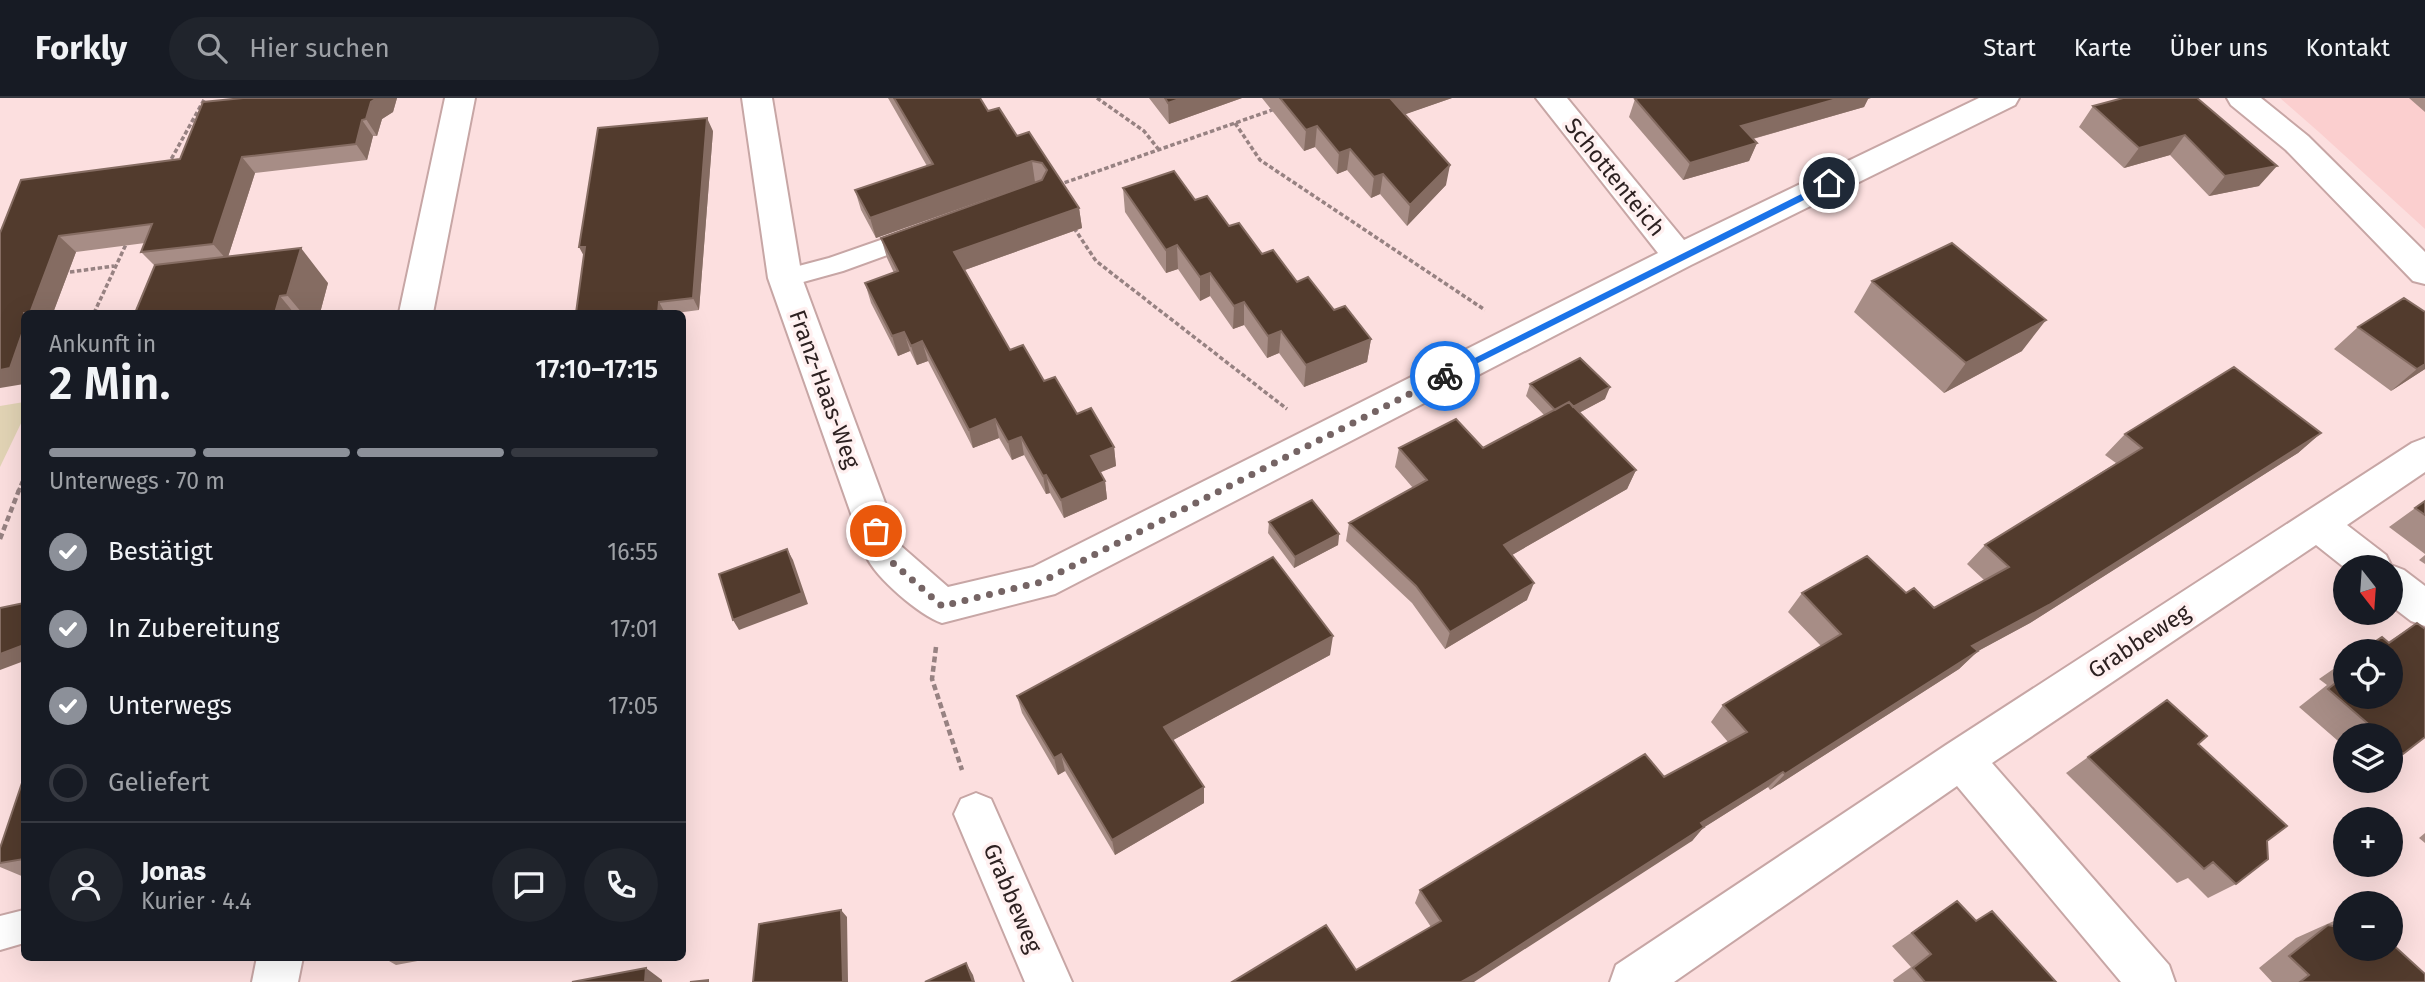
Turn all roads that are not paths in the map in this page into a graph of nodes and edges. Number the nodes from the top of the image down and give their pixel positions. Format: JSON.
{"nodes":[{"id":1,"x":460,"y":98,"type":"edge"},
{"id":2,"x":757,"y":98,"type":"edge"},
{"id":3,"x":1550,"y":98,"type":"edge"},
{"id":4,"x":2004,"y":98,"type":"edge"},
{"id":5,"x":2242,"y":98,"type":"edge"},
{"id":6,"x":935,"y":229,"type":"edge"},
{"id":7,"x":1679,"y":257,"type":"junction"},
{"id":8,"x":2425,"y":272,"type":"edge"},
{"id":9,"x":785,"y":278,"type":"junction"},
{"id":10,"x":417,"y":310,"type":"edge"},
{"id":11,"x":2425,"y":453,"type":"edge"},
{"id":12,"x":2318,"y":524,"type":"junction"},
{"id":13,"x":2357,"y":555,"type":"edge"},
{"id":14,"x":2403,"y":592,"type":"edge"},
{"id":15,"x":2425,"y":609,"type":"edge"},
{"id":16,"x":1961,"y":759,"type":"junction"},
{"id":17,"x":976,"y":814,"type":"road end"},
{"id":18,"x":21,"y":928,"type":"edge"},
{"id":19,"x":0,"y":933,"type":"edge"},
{"id":20,"x":279,"y":961,"type":"edge"},
{"id":21,"x":275,"y":982,"type":"edge"},
{"id":22,"x":1049,"y":982,"type":"edge"},
{"id":23,"x":1633,"y":982,"type":"edge"},
{"id":24,"x":2152,"y":982,"type":"edge"}],
"edges":[{"from":1,"to":10,"type":"street"},
{"from":2,"to":9,"type":"street","name":"Franz-Haas-Weg"},
{"from":3,"to":7,"type":"street","name":"Schottenteich"},
{"from":4,"to":7,"type":"street"},
{"from":5,"to":8,"type":"street"},
{"from":6,"to":9,"type":"lane"},
{"from":7,"to":9,"type":"street","name":"Franz-Haas-Weg"},
{"from":11,"to":12,"type":"street","name":"Grabbeweg"},
{"from":12,"to":13,"type":"street"},
{"from":12,"to":16,"type":"street","name":"Grabbeweg"},
{"from":14,"to":15,"type":"street"},
{"from":16,"to":23,"type":"street","name":"Grabbeweg"},
{"from":16,"to":24,"type":"street"},
{"from":17,"to":22,"type":"street","name":"Grabbeweg"},
{"from":18,"to":19,"type":"lane"},
{"from":20,"to":21,"type":"street"}]}
